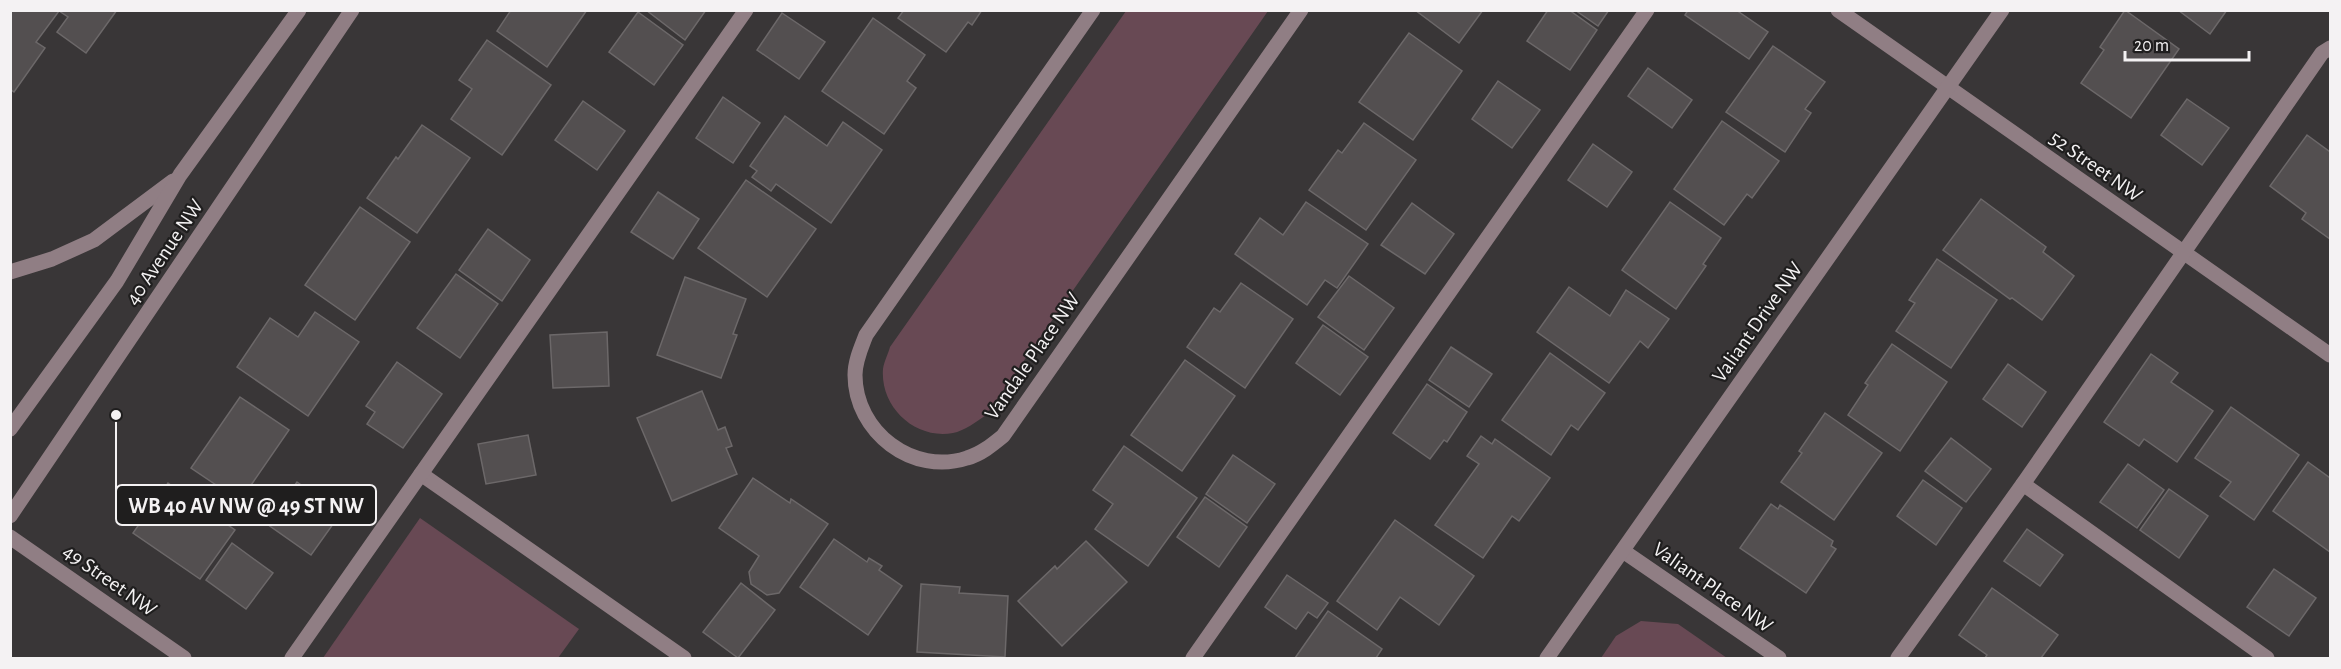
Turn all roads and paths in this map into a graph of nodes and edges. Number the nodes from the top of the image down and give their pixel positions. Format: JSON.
{"nodes":[{"id":1,"x":299,"y":10,"type":"edge"},
{"id":2,"x":746,"y":10,"type":"edge"},
{"id":3,"x":1093,"y":10,"type":"edge"},
{"id":4,"x":1300,"y":10,"type":"edge"},
{"id":5,"x":1647,"y":10,"type":"edge"},
{"id":6,"x":1838,"y":10,"type":"edge"},
{"id":7,"x":2002,"y":10,"type":"edge"},
{"id":8,"x":346,"y":13,"type":"edge"},
{"id":9,"x":2331,"y":48,"type":"edge"},
{"id":10,"x":1948,"y":87,"type":"junction"},
{"id":11,"x":180,"y":175,"type":"junction"},
{"id":12,"x":2184,"y":254,"type":"junction"},
{"id":13,"x":10,"y":272,"type":"edge"},
{"id":14,"x":2331,"y":356,"type":"edge"},
{"id":15,"x":10,"y":429,"type":"edge"},
{"id":16,"x":421,"y":474,"type":"junction"},
{"id":17,"x":2023,"y":484,"type":"junction"},
{"id":18,"x":10,"y":516,"type":"edge"},
{"id":19,"x":10,"y":537,"type":"edge"},
{"id":20,"x":1623,"y":551,"type":"junction"},
{"id":21,"x":184,"y":658,"type":"edge"},
{"id":22,"x":292,"y":658,"type":"edge"},
{"id":23,"x":684,"y":658,"type":"edge"},
{"id":24,"x":1193,"y":658,"type":"edge"},
{"id":25,"x":1547,"y":658,"type":"edge"},
{"id":26,"x":1779,"y":658,"type":"edge"},
{"id":27,"x":1898,"y":658,"type":"edge"},
{"id":28,"x":2267,"y":658,"type":"edge"}],
"edges":[{"from":1,"to":11,"type":"street","name":"40 Avenue NW"},
{"from":2,"to":16,"type":"street"},
{"from":3,"to":4,"type":"street","name":"Vandale Place NW"},
{"from":5,"to":24,"type":"street"},
{"from":6,"to":10,"type":"street","name":"52 Street NW"},
{"from":7,"to":10,"type":"street","name":"Valiant Drive NW"},
{"from":8,"to":18,"type":"street","name":"40 Avenue NW"},
{"from":9,"to":12,"type":"street"},
{"from":10,"to":12,"type":"street","name":"52 Street NW"},
{"from":10,"to":20,"type":"street","name":"Valiant Drive NW"},
{"from":11,"to":13,"type":"street"},
{"from":11,"to":15,"type":"street","name":"40 Avenue NW"},
{"from":12,"to":14,"type":"street","name":"52 Street NW"},
{"from":12,"to":17,"type":"street"},
{"from":16,"to":22,"type":"street"},
{"from":16,"to":23,"type":"street"},
{"from":17,"to":27,"type":"street"},
{"from":17,"to":28,"type":"street"},
{"from":19,"to":21,"type":"street","name":"49 Street NW"},
{"from":20,"to":25,"type":"street","name":"Valiant Drive NW"},
{"from":20,"to":26,"type":"street","name":"Valiant Place NW"}]}
